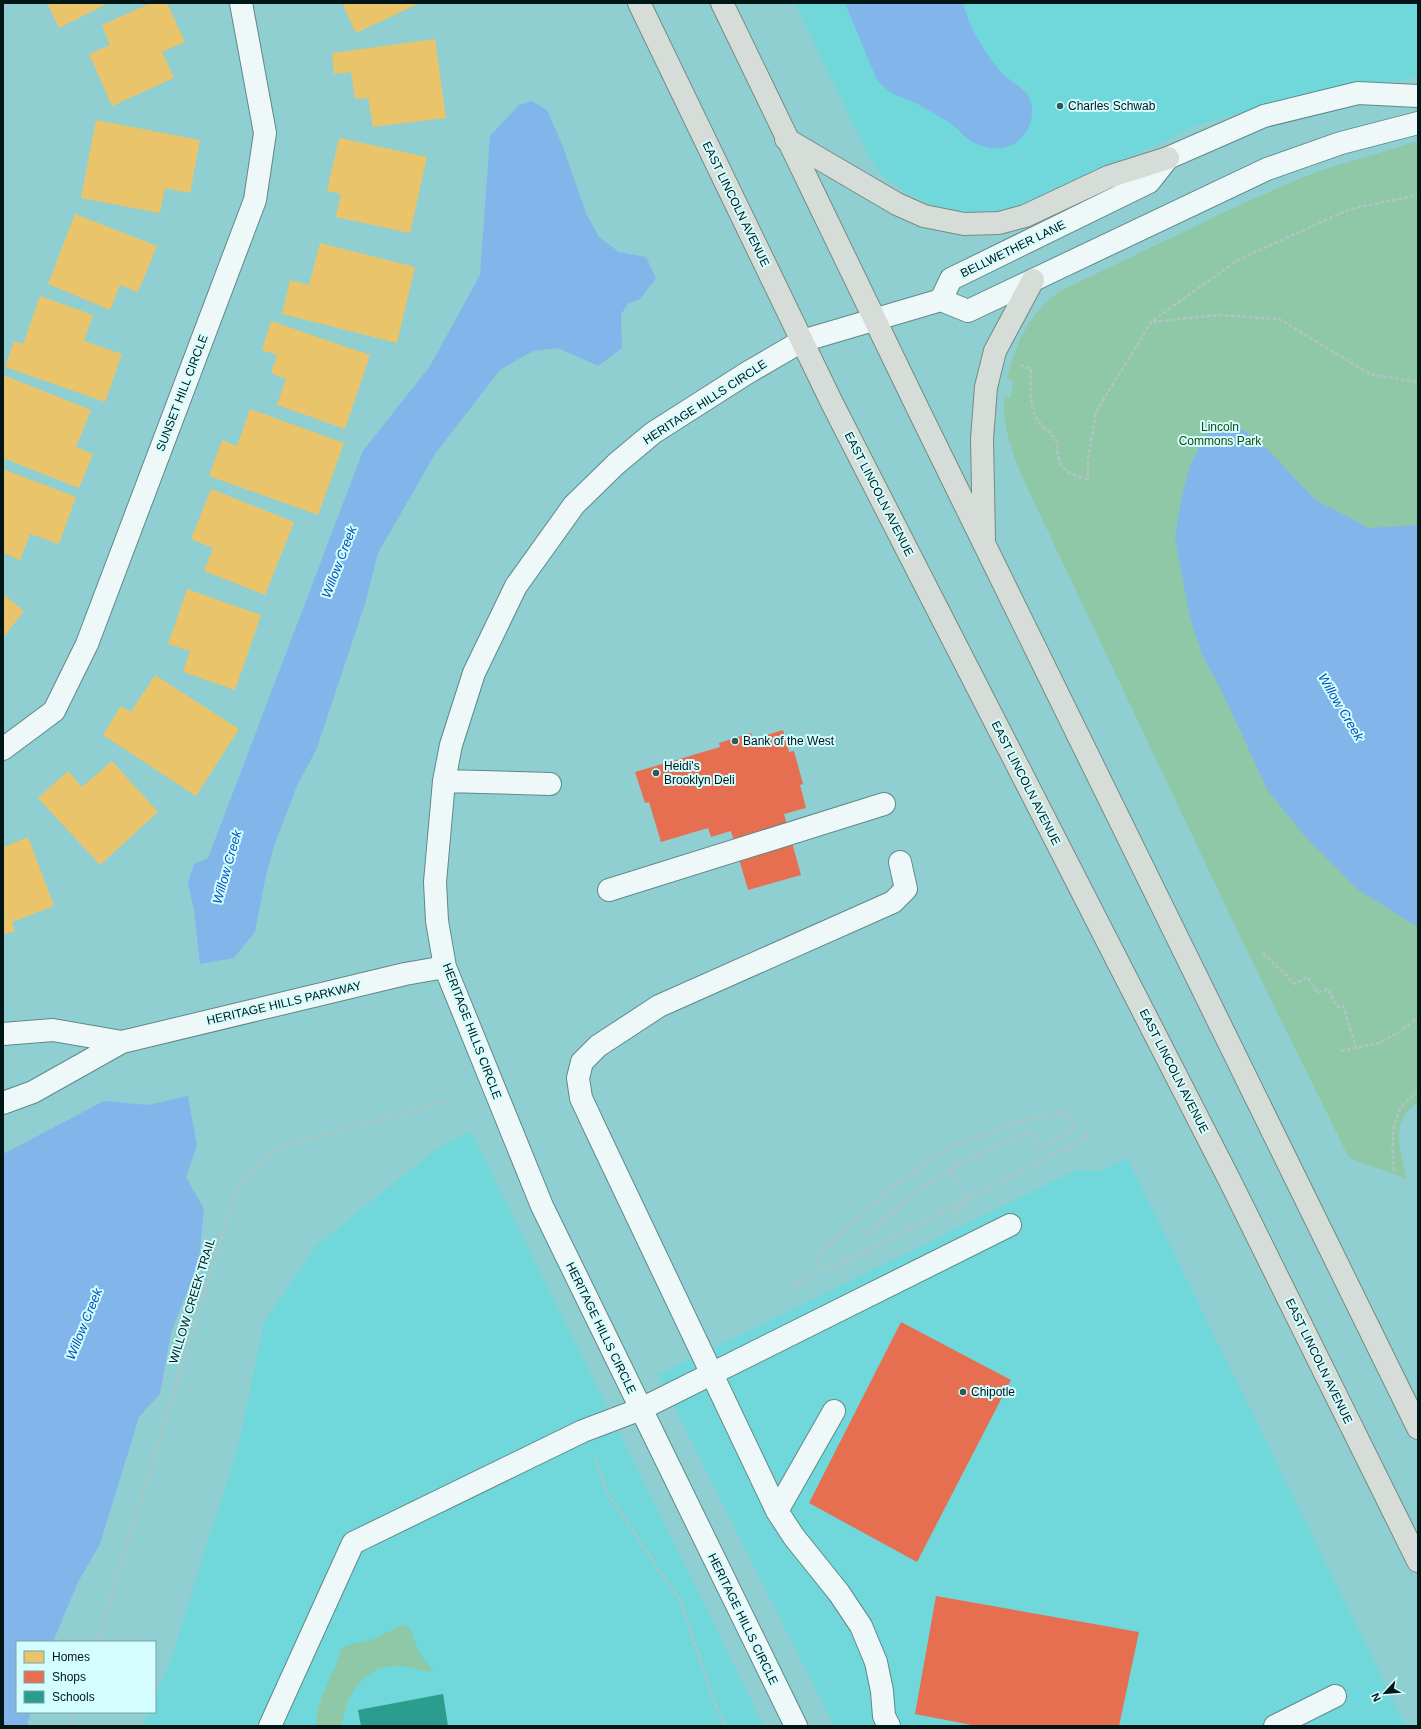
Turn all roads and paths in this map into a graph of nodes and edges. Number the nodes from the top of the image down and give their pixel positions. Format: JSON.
{"nodes":[{"id":1,"x":241,"y":3,"type":"edge"},
{"id":2,"x":639,"y":3,"type":"edge"},
{"id":3,"x":722,"y":3,"type":"edge"},
{"id":4,"x":1418,"y":96,"type":"edge"},
{"id":5,"x":1418,"y":123,"type":"edge"},
{"id":6,"x":786,"y":139,"type":"junction"},
{"id":7,"x":1168,"y":158,"type":"junction"},
{"id":8,"x":1418,"y":195,"type":"edge"},
{"id":9,"x":1033,"y":280,"type":"junction"},
{"id":10,"x":940,"y":300,"type":"junction"},
{"id":11,"x":874,"y":319,"type":"junction"},
{"id":12,"x":1151,"y":322,"type":"junction"},
{"id":13,"x":802,"y":341,"type":"junction"},
{"id":14,"x":1018,"y":364,"type":"dead end"},
{"id":15,"x":1418,"y":382,"type":"edge"},
{"id":16,"x":984,"y":544,"type":"junction"},
{"id":17,"x":3,"y":749,"type":"edge"},
{"id":18,"x":444,"y":781,"type":"junction"},
{"id":19,"x":550,"y":784,"type":"dead end"},
{"id":20,"x":884,"y":804,"type":"dead end"},
{"id":21,"x":900,"y":862,"type":"dead end"},
{"id":22,"x":609,"y":890,"type":"dead end"},
{"id":23,"x":1263,"y":954,"type":"dead end"},
{"id":24,"x":445,"y":967,"type":"junction"},
{"id":25,"x":1418,"y":1017,"type":"edge"},
{"id":26,"x":3,"y":1034,"type":"edge"},
{"id":27,"x":122,"y":1042,"type":"junction"},
{"id":28,"x":1356,"y":1047,"type":"junction"},
{"id":29,"x":1341,"y":1051,"type":"dead end"},
{"id":30,"x":1418,"y":1093,"type":"edge"},
{"id":31,"x":446,"y":1101,"type":"dead end"},
{"id":32,"x":3,"y":1103,"type":"edge"},
{"id":33,"x":1086,"y":1131,"type":"dead end"},
{"id":34,"x":951,"y":1170,"type":"junction"},
{"id":35,"x":1394,"y":1171,"type":"dead end"},
{"id":36,"x":1010,"y":1225,"type":"dead end"},
{"id":37,"x":862,"y":1238,"type":"dead end"},
{"id":38,"x":971,"y":1244,"type":"junction"},
{"id":39,"x":814,"y":1277,"type":"dead end"},
{"id":40,"x":793,"y":1285,"type":"dead end"},
{"id":41,"x":712,"y":1373,"type":"junction"},
{"id":42,"x":641,"y":1409,"type":"junction"},
{"id":43,"x":834,"y":1411,"type":"dead end"},
{"id":44,"x":1418,"y":1428,"type":"edge"},
{"id":45,"x":595,"y":1459,"type":"dead end"},
{"id":46,"x":777,"y":1511,"type":"junction"},
{"id":47,"x":1418,"y":1561,"type":"edge"},
{"id":48,"x":97,"y":1641,"type":"edge"},
{"id":49,"x":1335,"y":1696,"type":"dead end"},
{"id":50,"x":76,"y":1713,"type":"edge"},
{"id":51,"x":72,"y":1726,"type":"edge"},
{"id":52,"x":270,"y":1726,"type":"edge"},
{"id":53,"x":725,"y":1726,"type":"edge"},
{"id":54,"x":796,"y":1726,"type":"edge"},
{"id":55,"x":888,"y":1726,"type":"edge"},
{"id":56,"x":1275,"y":1726,"type":"edge"}],
"edges":[{"from":1,"to":17,"type":"street","name":"SUNSET HILL CIRCLE"},
{"from":2,"to":13,"type":"main road","name":"EAST LINCOLN AVENUE"},
{"from":3,"to":6,"type":"main road"},
{"from":4,"to":7,"type":"street","name":"BELLWETHER LANE"},
{"from":5,"to":9,"type":"street"},
{"from":6,"to":7,"type":"main road"},
{"from":6,"to":11,"type":"main road"},
{"from":7,"to":10,"type":"street","name":"BELLWETHER LANE"},
{"from":8,"to":12,"type":"path"},
{"from":9,"to":10,"type":"street"},
{"from":9,"to":16,"type":"main road"},
{"from":10,"to":11,"type":"street","name":"HERITAGE HILLS CIRCLE"},
{"from":11,"to":13,"type":"street","name":"HERITAGE HILLS CIRCLE"},
{"from":11,"to":16,"type":"main road"},
{"from":12,"to":14,"type":"path"},
{"from":12,"to":15,"type":"path"},
{"from":13,"to":18,"type":"street","name":"HERITAGE HILLS CIRCLE"},
{"from":13,"to":47,"type":"main road","name":"EAST LINCOLN AVENUE"},
{"from":16,"to":44,"type":"main road"},
{"from":18,"to":19,"type":"street"},
{"from":18,"to":24,"type":"street","name":"HERITAGE HILLS CIRCLE"},
{"from":20,"to":22,"type":"street"},
{"from":21,"to":41,"type":"street"},
{"from":23,"to":28,"type":"path"},
{"from":24,"to":27,"type":"street","name":"HERITAGE HILLS PARKWAY"},
{"from":24,"to":42,"type":"street","name":"HERITAGE HILLS CIRCLE"},
{"from":25,"to":28,"type":"path"},
{"from":26,"to":27,"type":"street","name":"HERITAGE HILLS PARKWAY"},
{"from":27,"to":32,"type":"street","name":"HERITAGE HILLS PARKWAY"},
{"from":28,"to":29,"type":"path"},
{"from":30,"to":35,"type":"path"},
{"from":31,"to":48,"type":"path","name":"WILLOW CREEK TRAIL"},
{"from":33,"to":34,"type":"path","bridge":true},
{"from":34,"to":37,"type":"path"},
{"from":34,"to":38,"type":"path"},
{"from":36,"to":38,"type":"street"},
{"from":38,"to":41,"type":"street"},
{"from":39,"to":40,"type":"path"},
{"from":41,"to":42,"type":"street"},
{"from":41,"to":46,"type":"street"},
{"from":42,"to":52,"type":"street"},
{"from":42,"to":54,"type":"street","name":"HERITAGE HILLS CIRCLE"},
{"from":43,"to":46,"type":"street"},
{"from":45,"to":53,"type":"path"},
{"from":46,"to":55,"type":"street"},
{"from":49,"to":56,"type":"street"},
{"from":50,"to":51,"type":"path"}]}
